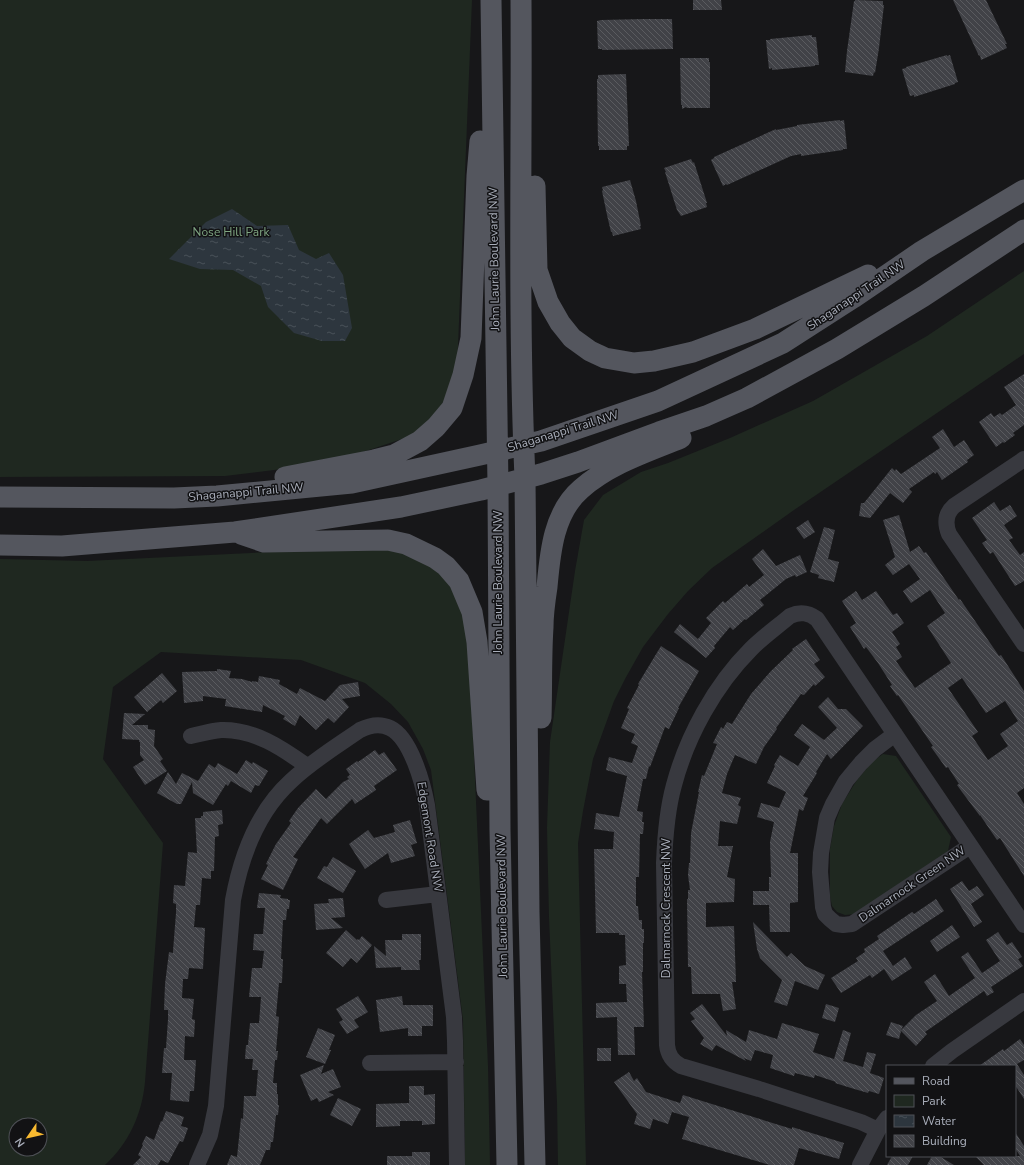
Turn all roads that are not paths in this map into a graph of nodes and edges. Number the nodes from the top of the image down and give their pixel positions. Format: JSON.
{"nodes":[{"id":1,"x":490,"y":0,"type":"edge"},
{"id":2,"x":521,"y":0,"type":"edge"},
{"id":3,"x":490,"y":27,"type":"junction"},
{"id":4,"x":521,"y":100,"type":"junction"},
{"id":5,"x":1024,"y":190,"type":"edge"},
{"id":6,"x":1024,"y":230,"type":"edge"},
{"id":7,"x":922,"y":251,"type":"junction"},
{"id":8,"x":706,"y":416,"type":"junction"},
{"id":9,"x":524,"y":445,"type":"junction"},
{"id":10,"x":498,"y":451,"type":"junction"},
{"id":11,"x":1024,"y":459,"type":"edge"},
{"id":12,"x":525,"y":478,"type":"junction"},
{"id":13,"x":498,"y":486,"type":"junction"},
{"id":14,"x":217,"y":496,"type":"junction"},
{"id":15,"x":0,"y":497,"type":"edge"},
{"id":16,"x":235,"y":532,"type":"junction"},
{"id":17,"x":0,"y":545,"type":"edge"},
{"id":18,"x":1024,"y":644,"type":"edge"},
{"id":19,"x":895,"y":734,"type":"junction"},
{"id":20,"x":191,"y":736,"type":"dead end"},
{"id":21,"x":307,"y":766,"type":"junction"},
{"id":22,"x":500,"y":830,"type":"junction"},
{"id":23,"x":970,"y":846,"type":"junction"},
{"id":24,"x":438,"y":894,"type":"junction"},
{"id":25,"x":386,"y":900,"type":"dead end"},
{"id":26,"x":529,"y":912,"type":"junction"},
{"id":27,"x":1024,"y":925,"type":"edge"},
{"id":28,"x":1024,"y":1001,"type":"edge"},
{"id":29,"x":456,"y":1062,"type":"junction"},
{"id":30,"x":370,"y":1063,"type":"dead end"},
{"id":31,"x":934,"y":1065,"type":"edge"},
{"id":32,"x":882,"y":1124,"type":"edge"},
{"id":33,"x":197,"y":1165,"type":"edge"},
{"id":34,"x":457,"y":1165,"type":"edge"},
{"id":35,"x":507,"y":1165,"type":"edge"},
{"id":36,"x":534,"y":1165,"type":"edge"},
{"id":37,"x":860,"y":1165,"type":"edge"}],
"edges":[{"from":1,"to":3,"type":"main road","name":"John Laurie Boulevard NW"},
{"from":2,"to":4,"type":"main road"},
{"from":3,"to":10,"type":"main road","name":"John Laurie Boulevard NW"},
{"from":3,"to":14,"type":"main road"},
{"from":4,"to":7,"type":"main road"},
{"from":4,"to":9,"type":"main road"},
{"from":5,"to":7,"type":"main road","name":"Shaganappi Trail NW"},
{"from":6,"to":8,"type":"main road"},
{"from":7,"to":9,"type":"main road","name":"Shaganappi Trail NW"},
{"from":8,"to":12,"type":"main road"},
{"from":8,"to":26,"type":"main road"},
{"from":9,"to":10,"type":"main road","name":"Shaganappi Trail NW"},
{"from":9,"to":12,"type":"main road"},
{"from":10,"to":13,"type":"main road","name":"John Laurie Boulevard NW"},
{"from":10,"to":14,"type":"main road","name":"Shaganappi Trail NW"},
{"from":11,"to":18,"type":"street"},
{"from":12,"to":13,"type":"main road"},
{"from":12,"to":26,"type":"main road"},
{"from":13,"to":16,"type":"main road"},
{"from":13,"to":22,"type":"main road","name":"John Laurie Boulevard NW"},
{"from":14,"to":15,"type":"main road","name":"Shaganappi Trail NW"},
{"from":16,"to":17,"type":"main road"},
{"from":16,"to":22,"type":"main road"},
{"from":19,"to":23,"type":"street","name":"Dalmarnock Crescent NW"},
{"from":19,"to":23,"type":"street","name":"Dalmarnock Green NW"},
{"from":19,"to":32,"type":"street","name":"Dalmarnock Crescent NW"},
{"from":20,"to":21,"type":"street"},
{"from":21,"to":24,"type":"street","name":"Edgemont Road NW"},
{"from":21,"to":33,"type":"street","name":"Edgemont Road NW"},
{"from":22,"to":35,"type":"main road","name":"John Laurie Boulevard NW"},
{"from":23,"to":27,"type":"street","name":"Dalmarnock Crescent NW"},
{"from":24,"to":25,"type":"street"},
{"from":24,"to":29,"type":"street","name":"Edgemont Road NW"},
{"from":26,"to":36,"type":"main road"},
{"from":28,"to":31,"type":"street"},
{"from":29,"to":30,"type":"street"},
{"from":29,"to":34,"type":"street","name":"Edgemont Road NW"},
{"from":32,"to":37,"type":"street"}]}
